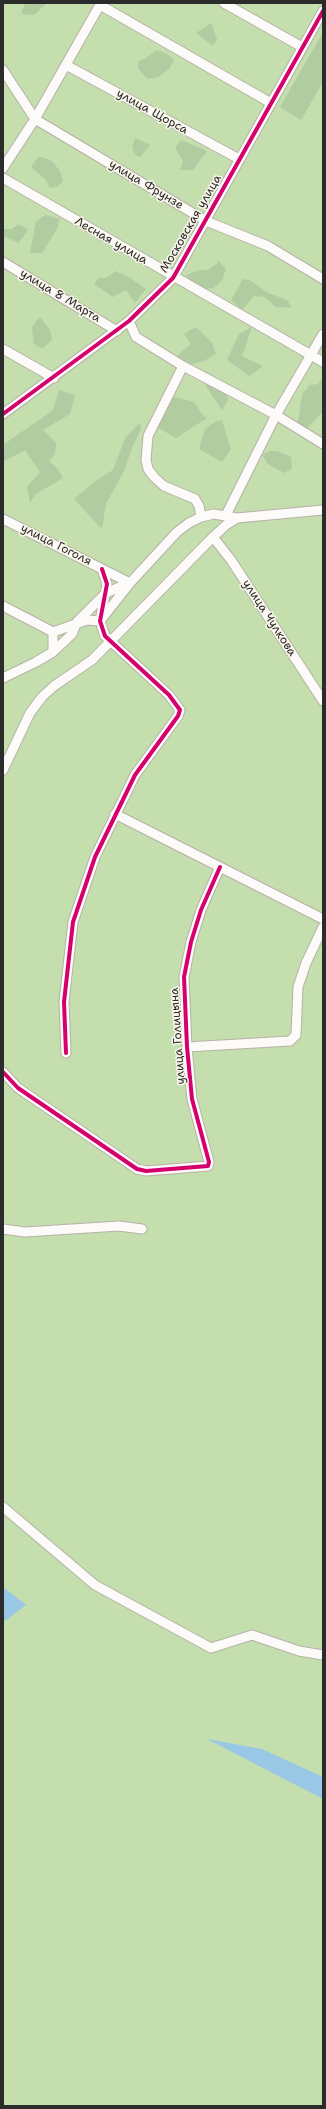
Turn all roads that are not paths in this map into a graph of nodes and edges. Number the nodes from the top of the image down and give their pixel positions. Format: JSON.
{"nodes":[{"id":1,"x":224,"y":3,"type":"edge"},
{"id":2,"x":101,"y":4,"type":"edge"},
{"id":3,"x":323,"y":11,"type":"edge"},
{"id":4,"x":302,"y":47,"type":"junction"},
{"id":5,"x":66,"y":65,"type":"junction"},
{"id":6,"x":3,"y":70,"type":"edge"},
{"id":7,"x":271,"y":103,"type":"junction"},
{"id":8,"x":35,"y":119,"type":"junction"},
{"id":9,"x":239,"y":160,"type":"junction"},
{"id":10,"x":3,"y":168,"type":"edge"},
{"id":11,"x":3,"y":178,"type":"edge"},
{"id":12,"x":206,"y":221,"type":"junction"},
{"id":13,"x":3,"y":262,"type":"edge"},
{"id":14,"x":174,"y":278,"type":"junction"},
{"id":15,"x":323,"y":279,"type":"edge"},
{"id":16,"x":129,"y":321,"type":"junction"},
{"id":17,"x":117,"y":331,"type":"junction"},
{"id":18,"x":323,"y":334,"type":"edge"},
{"id":19,"x":3,"y":348,"type":"edge"},
{"id":20,"x":310,"y":355,"type":"junction"},
{"id":21,"x":323,"y":362,"type":"edge"},
{"id":22,"x":183,"y":366,"type":"junction"},
{"id":23,"x":54,"y":378,"type":"junction"},
{"id":24,"x":3,"y":414,"type":"edge"},
{"id":25,"x":276,"y":415,"type":"junction"},
{"id":26,"x":323,"y":444,"type":"edge"},
{"id":27,"x":323,"y":510,"type":"edge"},
{"id":28,"x":226,"y":515,"type":"junction"},
{"id":29,"x":201,"y":517,"type":"junction"},
{"id":30,"x":237,"y":518,"type":"junction"},
{"id":31,"x":3,"y":519,"type":"edge"},
{"id":32,"x":213,"y":537,"type":"junction"},
{"id":33,"x":102,"y":569,"type":"junction"},
{"id":34,"x":130,"y":583,"type":"junction"},
{"id":35,"x":106,"y":594,"type":"junction"},
{"id":36,"x":3,"y":606,"type":"edge"},
{"id":37,"x":77,"y":622,"type":"junction"},
{"id":38,"x":100,"y":622,"type":"junction"},
{"id":39,"x":53,"y":632,"type":"junction"},
{"id":40,"x":112,"y":641,"type":"junction"},
{"id":41,"x":53,"y":652,"type":"junction"},
{"id":42,"x":3,"y":678,"type":"edge"},
{"id":43,"x":323,"y":701,"type":"edge"},
{"id":44,"x":3,"y":770,"type":"edge"},
{"id":45,"x":115,"y":814,"type":"junction"},
{"id":46,"x":220,"y":867,"type":"junction"},
{"id":47,"x":323,"y":919,"type":"edge"},
{"id":48,"x":323,"y":927,"type":"edge"},
{"id":49,"x":187,"y":1047,"type":"junction"},
{"id":50,"x":66,"y":1053,"type":"dead end"},
{"id":51,"x":3,"y":1072,"type":"edge"},
{"id":52,"x":3,"y":1229,"type":"edge"},
{"id":53,"x":142,"y":1229,"type":"dead end"},
{"id":54,"x":3,"y":1507,"type":"edge"},
{"id":55,"x":323,"y":1655,"type":"edge"}],
"edges":[{"from":1,"to":4,"type":"street"},
{"from":2,"to":5,"type":"street"},
{"from":2,"to":7,"type":"street"},
{"from":3,"to":4,"type":"street","name":"Московская улица"},
{"from":4,"to":7,"type":"street","name":"Московская улица"},
{"from":5,"to":8,"type":"street"},
{"from":5,"to":9,"type":"street","name":"улица Щорса"},
{"from":6,"to":8,"type":"street"},
{"from":7,"to":9,"type":"street","name":"Московская улица"},
{"from":8,"to":10,"type":"street"},
{"from":8,"to":12,"type":"street","name":"улица Фрунзе"},
{"from":9,"to":12,"type":"street","name":"Московская улица"},
{"from":11,"to":14,"type":"street","name":"Лесная улица"},
{"from":12,"to":14,"type":"street","name":"Московская улица"},
{"from":12,"to":15,"type":"street","name":"улица Фрунзе"},
{"from":13,"to":17,"type":"street","name":"улица 8 Марта"},
{"from":14,"to":16,"type":"street","name":"Московская улица"},
{"from":14,"to":20,"type":"street","name":"Лесная улица"},
{"from":16,"to":17,"type":"street","name":"Московская улица"},
{"from":16,"to":22,"type":"street"},
{"from":17,"to":23,"type":"street","name":"Московская улица"},
{"from":18,"to":20,"type":"street"},
{"from":19,"to":23,"type":"street"},
{"from":20,"to":21,"type":"street","name":"Лесная улица"},
{"from":20,"to":25,"type":"street"},
{"from":22,"to":25,"type":"street"},
{"from":22,"to":29,"type":"street"},
{"from":23,"to":24,"type":"street","name":"Московская улица"},
{"from":25,"to":26,"type":"street"},
{"from":25,"to":28,"type":"street"},
{"from":27,"to":30,"type":"street"},
{"from":28,"to":29,"type":"street"},
{"from":28,"to":30,"type":"street"},
{"from":29,"to":34,"type":"street"},
{"from":30,"to":32,"type":"street"},
{"from":31,"to":33,"type":"street","name":"улица Гоголя"},
{"from":32,"to":40,"type":"street"},
{"from":32,"to":43,"type":"street","name":"улица Чулкова"},
{"from":33,"to":34,"type":"street","name":"улица Гоголя"},
{"from":33,"to":35,"type":"street"},
{"from":34,"to":35,"type":"street"},
{"from":34,"to":38,"type":"street"},
{"from":35,"to":37,"type":"street"},
{"from":35,"to":38,"type":"street"},
{"from":36,"to":39,"type":"street"},
{"from":37,"to":38,"type":"street"},
{"from":37,"to":39,"type":"street"},
{"from":37,"to":41,"type":"street"},
{"from":38,"to":40,"type":"street"},
{"from":39,"to":41,"type":"street"},
{"from":40,"to":44,"type":"street"},
{"from":40,"to":45,"type":"street"},
{"from":41,"to":42,"type":"street"},
{"from":45,"to":46,"type":"street"},
{"from":45,"to":50,"type":"street"},
{"from":46,"to":47,"type":"street"},
{"from":46,"to":49,"type":"street","name":"улица Голицына"},
{"from":48,"to":49,"type":"street"},
{"from":49,"to":51,"type":"street","name":"улица Голицына"},
{"from":52,"to":53,"type":"street"},
{"from":54,"to":55,"type":"street"}]}
